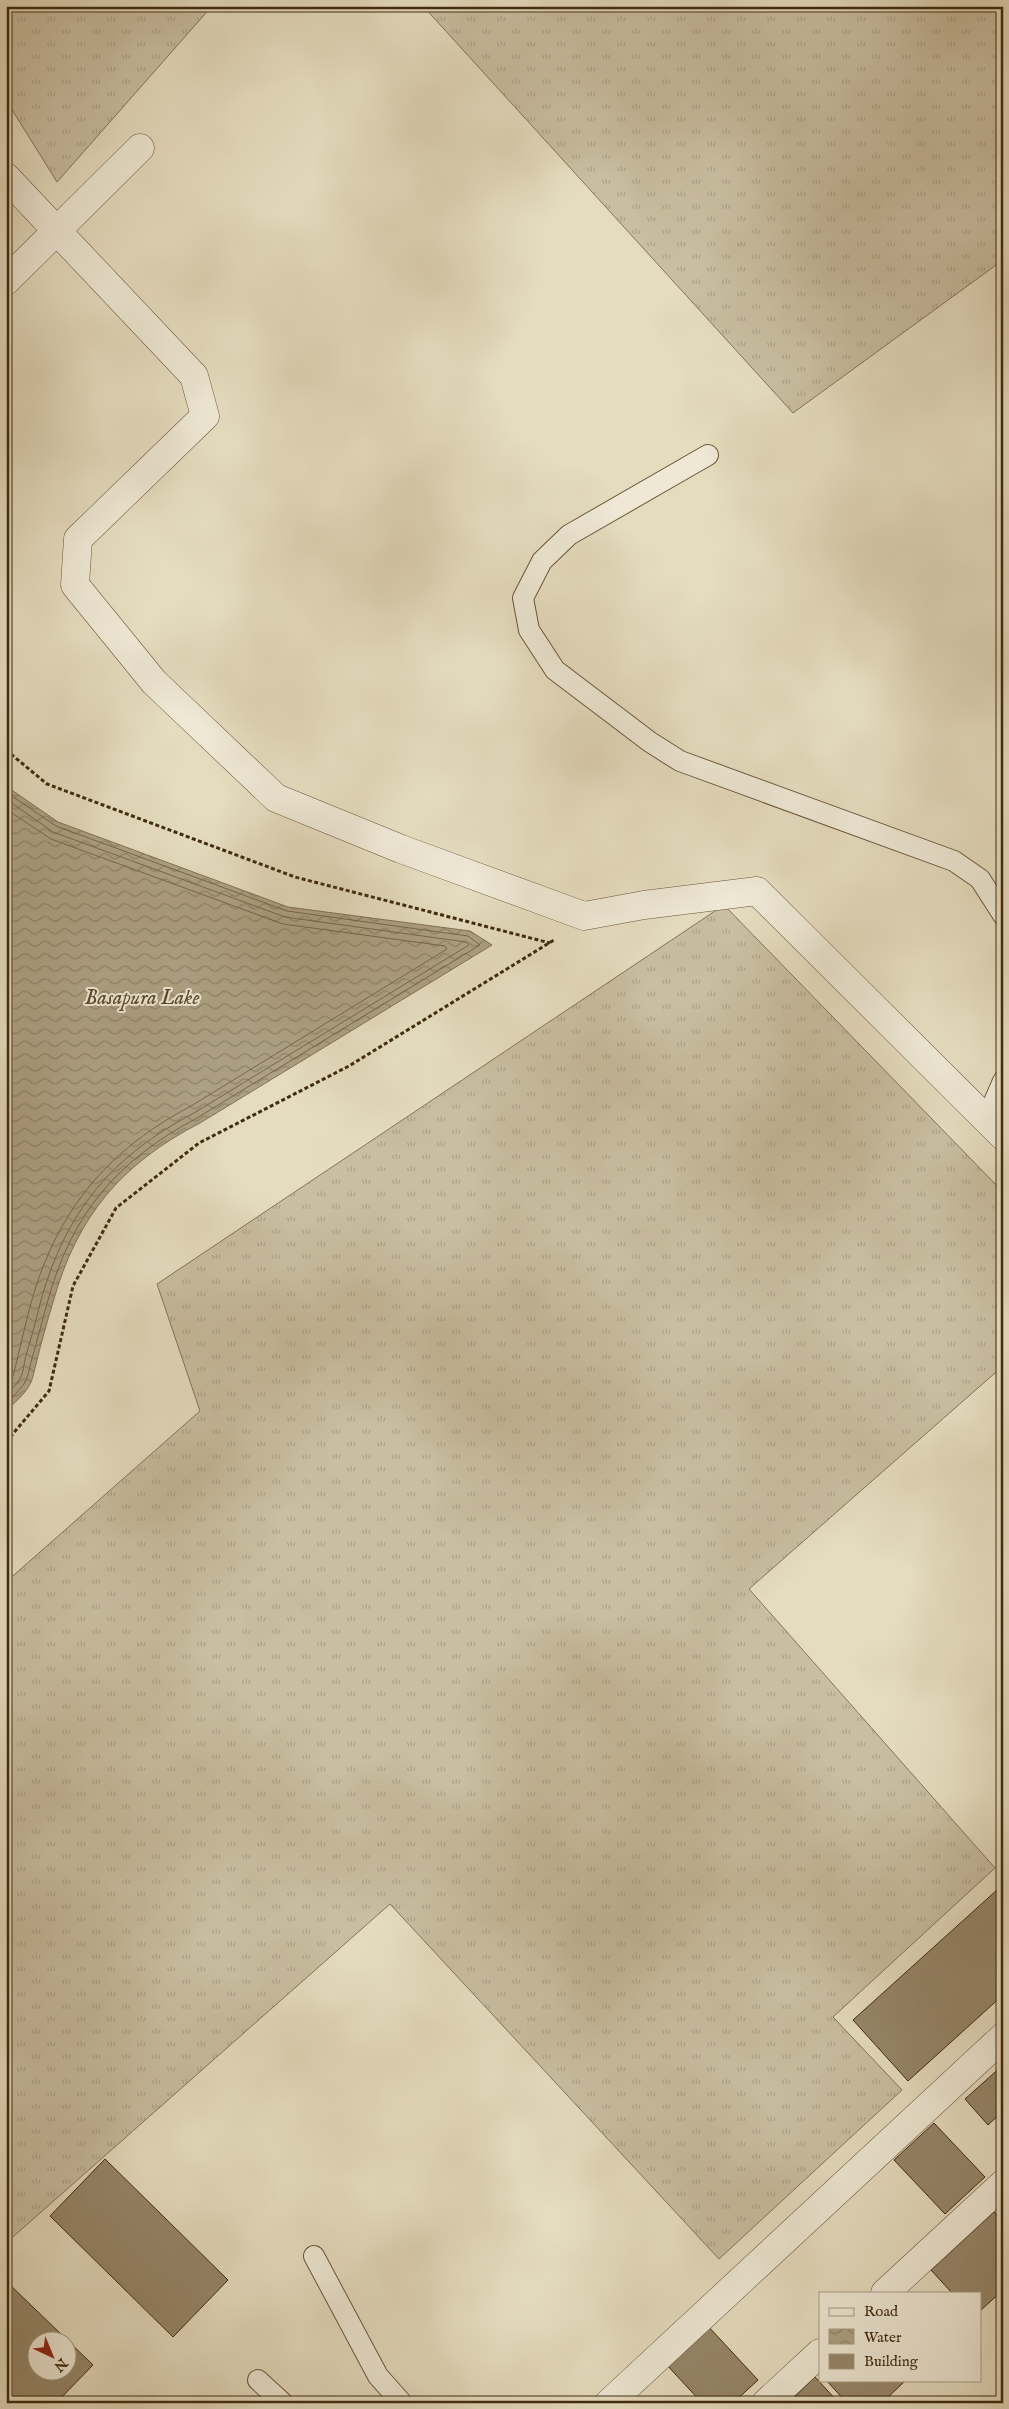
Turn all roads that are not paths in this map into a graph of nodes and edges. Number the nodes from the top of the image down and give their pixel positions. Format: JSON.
{"nodes":[{"id":1,"x":140,"y":148,"type":"dead end"},
{"id":2,"x":6,"y":177,"type":"edge"},
{"id":3,"x":55,"y":231,"type":"junction"},
{"id":4,"x":6,"y":281,"type":"edge"},
{"id":5,"x":708,"y":455,"type":"dead end"},
{"id":6,"x":1003,"y":915,"type":"edge"},
{"id":7,"x":1003,"y":1081,"type":"edge"},
{"id":8,"x":995,"y":1127,"type":"edge"},
{"id":9,"x":1003,"y":2037,"type":"edge"},
{"id":10,"x":1003,"y":2184,"type":"edge"},
{"id":11,"x":314,"y":2256,"type":"dead end"},
{"id":12,"x":886,"y":2292,"type":"edge"},
{"id":13,"x":819,"y":2354,"type":"edge"},
{"id":14,"x":258,"y":2380,"type":"dead end"},
{"id":15,"x":283,"y":2403,"type":"edge"},
{"id":16,"x":402,"y":2403,"type":"edge"},
{"id":17,"x":609,"y":2403,"type":"edge"},
{"id":18,"x":766,"y":2403,"type":"edge"}],
"edges":[{"from":1,"to":3,"type":"street"},
{"from":2,"to":3,"type":"street"},
{"from":3,"to":4,"type":"street"},
{"from":3,"to":8,"type":"street"},
{"from":5,"to":6,"type":"lane"},
{"from":7,"to":8,"type":"lane"},
{"from":9,"to":17,"type":"street"},
{"from":10,"to":12,"type":"street"},
{"from":11,"to":16,"type":"lane"},
{"from":13,"to":18,"type":"street"},
{"from":14,"to":15,"type":"lane"}]}
